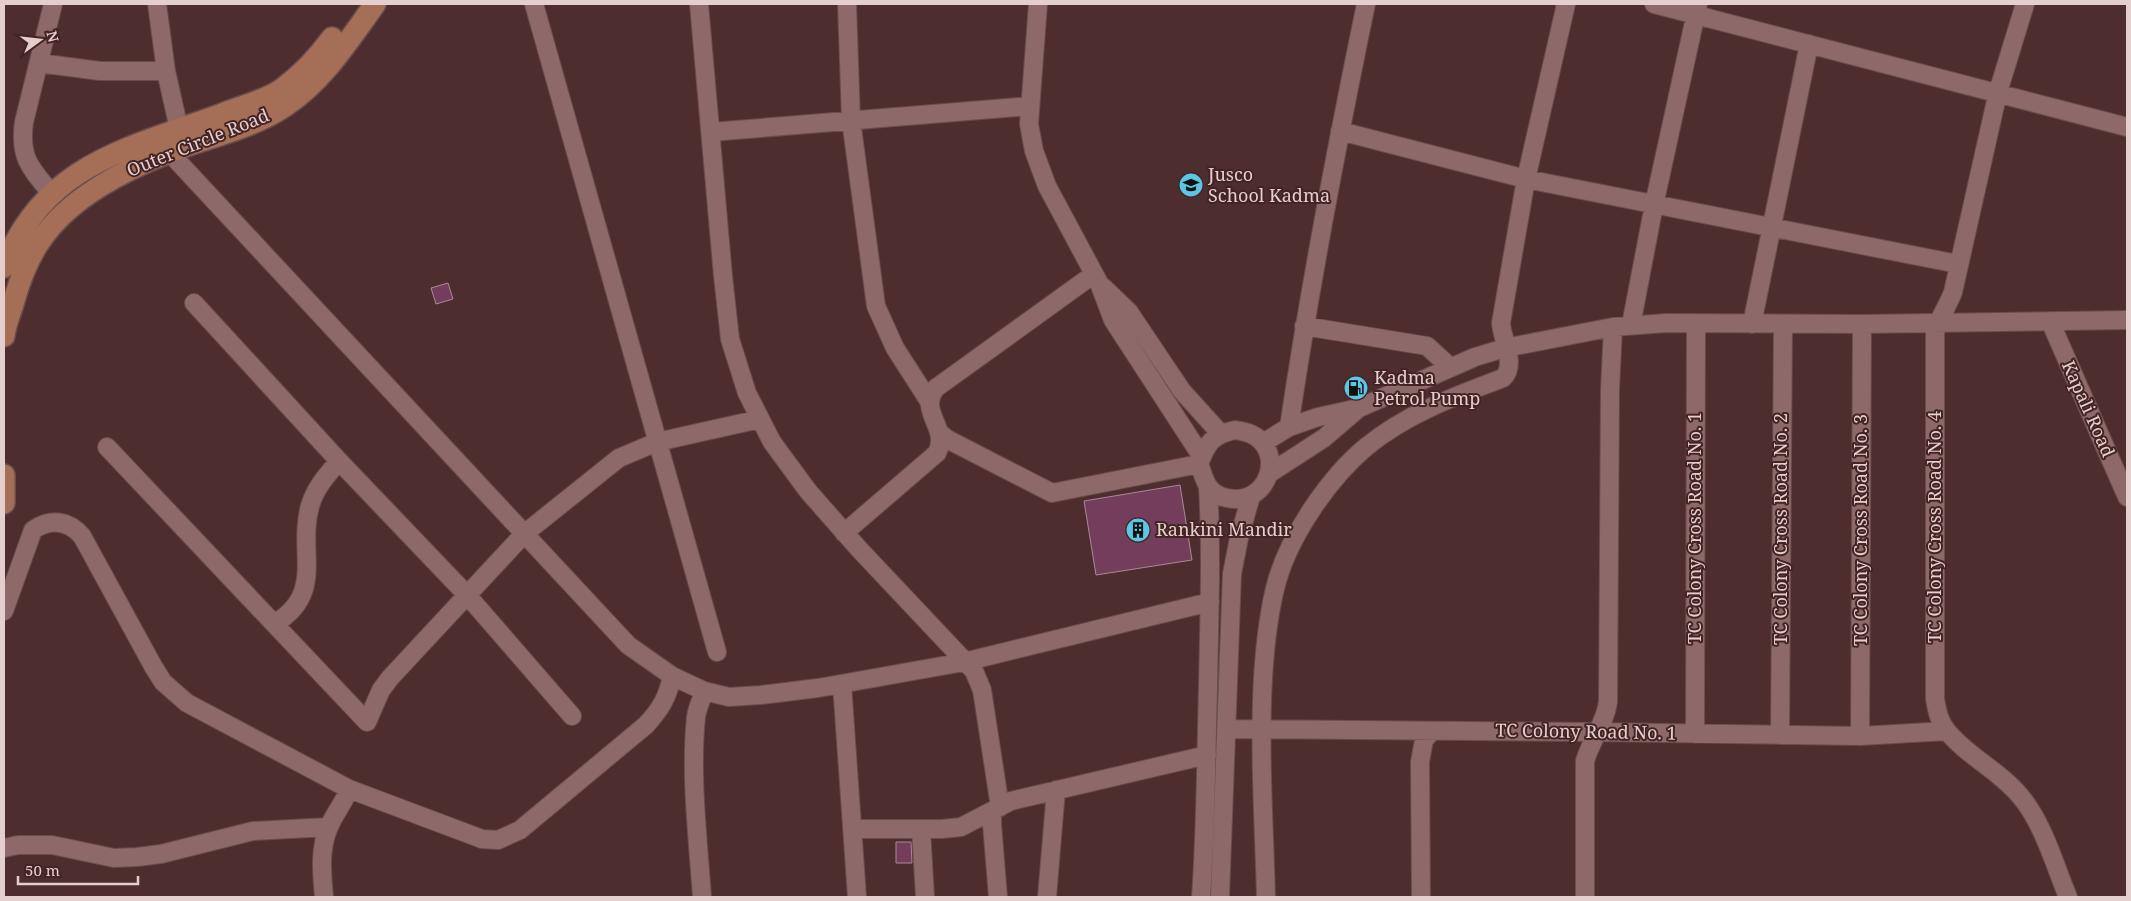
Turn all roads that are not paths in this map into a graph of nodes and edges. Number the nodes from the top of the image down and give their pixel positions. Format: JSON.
{"nodes":[{"id":1,"x":53,"y":4,"type":"edge"},
{"id":2,"x":157,"y":4,"type":"edge"},
{"id":3,"x":357,"y":4,"type":"edge"},
{"id":4,"x":375,"y":4,"type":"edge"},
{"id":5,"x":534,"y":4,"type":"edge"},
{"id":6,"x":699,"y":4,"type":"edge"},
{"id":7,"x":847,"y":4,"type":"edge"},
{"id":8,"x":1038,"y":4,"type":"edge"},
{"id":9,"x":1366,"y":4,"type":"edge"},
{"id":10,"x":1566,"y":4,"type":"edge"},
{"id":11,"x":1654,"y":4,"type":"edge"},
{"id":12,"x":2025,"y":4,"type":"edge"},
{"id":13,"x":1697,"y":9,"type":"edge"},
{"id":14,"x":1809,"y":44,"type":"junction"},
{"id":15,"x":39,"y":63,"type":"junction"},
{"id":16,"x":166,"y":71,"type":"junction"},
{"id":17,"x":1998,"y":92,"type":"junction"},
{"id":18,"x":1030,"y":106,"type":"junction"},
{"id":19,"x":851,"y":120,"type":"junction"},
{"id":20,"x":2127,"y":127,"type":"edge"},
{"id":21,"x":179,"y":130,"type":"junction"},
{"id":22,"x":1340,"y":131,"type":"junction"},
{"id":23,"x":710,"y":132,"type":"junction"},
{"id":24,"x":164,"y":144,"type":"junction"},
{"id":25,"x":1526,"y":179,"type":"junction"},
{"id":26,"x":52,"y":194,"type":"junction"},
{"id":27,"x":1654,"y":205,"type":"junction"},
{"id":28,"x":1771,"y":226,"type":"junction"},
{"id":29,"x":4,"y":264,"type":"edge"},
{"id":30,"x":1958,"y":264,"type":"junction"},
{"id":31,"x":1097,"y":279,"type":"junction"},
{"id":32,"x":194,"y":303,"type":"dead end"},
{"id":33,"x":2127,"y":320,"type":"edge"},
{"id":34,"x":1938,"y":321,"type":"junction"},
{"id":35,"x":2050,"y":321,"type":"junction"},
{"id":36,"x":1696,"y":323,"type":"junction"},
{"id":37,"x":1752,"y":324,"type":"junction"},
{"id":38,"x":1783,"y":324,"type":"junction"},
{"id":39,"x":1862,"y":324,"type":"junction"},
{"id":40,"x":1631,"y":325,"type":"junction"},
{"id":41,"x":1304,"y":326,"type":"junction"},
{"id":42,"x":1613,"y":327,"type":"junction"},
{"id":43,"x":4,"y":336,"type":"edge"},
{"id":44,"x":1505,"y":348,"type":"junction"},
{"id":45,"x":1450,"y":367,"type":"junction"},
{"id":46,"x":929,"y":401,"type":"junction"},
{"id":47,"x":1359,"y":408,"type":"junction"},
{"id":48,"x":760,"y":418,"type":"junction"},
{"id":49,"x":1289,"y":427,"type":"junction"},
{"id":50,"x":940,"y":433,"type":"junction"},
{"id":51,"x":1220,"y":434,"type":"junction"},
{"id":52,"x":657,"y":442,"type":"junction"},
{"id":53,"x":1263,"y":443,"type":"junction"},
{"id":54,"x":107,"y":447,"type":"dead end"},
{"id":55,"x":339,"y":460,"type":"junction"},
{"id":56,"x":1200,"y":461,"type":"junction"},
{"id":57,"x":1270,"y":473,"type":"junction"},
{"id":58,"x":4,"y":475,"type":"edge"},
{"id":59,"x":1208,"y":487,"type":"junction"},
{"id":60,"x":1251,"y":496,"type":"junction"},
{"id":61,"x":2127,"y":497,"type":"edge"},
{"id":62,"x":4,"y":503,"type":"edge"},
{"id":63,"x":844,"y":533,"type":"junction"},
{"id":64,"x":524,"y":534,"type":"junction"},
{"id":65,"x":467,"y":595,"type":"junction"},
{"id":66,"x":1210,"y":602,"type":"junction"},
{"id":67,"x":4,"y":610,"type":"edge"},
{"id":68,"x":274,"y":624,"type":"junction"},
{"id":69,"x":717,"y":652,"type":"dead end"},
{"id":70,"x":964,"y":662,"type":"junction"},
{"id":71,"x":672,"y":676,"type":"junction"},
{"id":72,"x":842,"y":684,"type":"junction"},
{"id":73,"x":704,"y":691,"type":"junction"},
{"id":74,"x":572,"y":716,"type":"dead end"},
{"id":75,"x":1226,"y":729,"type":"junction"},
{"id":76,"x":1260,"y":730,"type":"junction"},
{"id":77,"x":1432,"y":731,"type":"junction"},
{"id":78,"x":1946,"y":731,"type":"junction"},
{"id":79,"x":1599,"y":732,"type":"junction"},
{"id":80,"x":1695,"y":734,"type":"junction"},
{"id":81,"x":1780,"y":735,"type":"junction"},
{"id":82,"x":1860,"y":736,"type":"junction"},
{"id":83,"x":1207,"y":755,"type":"junction"},
{"id":84,"x":349,"y":789,"type":"junction"},
{"id":85,"x":1056,"y":790,"type":"junction"},
{"id":86,"x":996,"y":809,"type":"junction"},
{"id":87,"x":328,"y":828,"type":"junction"},
{"id":88,"x":852,"y":829,"type":"junction"},
{"id":89,"x":921,"y":830,"type":"junction"},
{"id":90,"x":4,"y":848,"type":"edge"},
{"id":91,"x":324,"y":897,"type":"edge"},
{"id":92,"x":702,"y":897,"type":"edge"},
{"id":93,"x":856,"y":897,"type":"edge"},
{"id":94,"x":925,"y":897,"type":"edge"},
{"id":95,"x":998,"y":897,"type":"edge"},
{"id":96,"x":1047,"y":897,"type":"edge"},
{"id":97,"x":1201,"y":897,"type":"edge"},
{"id":98,"x":1220,"y":897,"type":"edge"},
{"id":99,"x":1266,"y":897,"type":"edge"},
{"id":100,"x":1421,"y":897,"type":"edge"},
{"id":101,"x":1585,"y":897,"type":"edge"},
{"id":102,"x":2068,"y":897,"type":"edge"}],
"edges":[{"from":1,"to":15,"type":"street"},
{"from":2,"to":16,"type":"street"},
{"from":3,"to":21,"type":"main road","name":"Outer Circle Road"},
{"from":4,"to":24,"type":"main road","name":"Outer Circle Road"},
{"from":5,"to":52,"type":"street"},
{"from":6,"to":23,"type":"street"},
{"from":7,"to":19,"type":"street"},
{"from":8,"to":18,"type":"street"},
{"from":9,"to":22,"type":"street"},
{"from":10,"to":25,"type":"street"},
{"from":11,"to":13,"type":"street"},
{"from":12,"to":17,"type":"street"},
{"from":13,"to":14,"type":"street"},
{"from":13,"to":27,"type":"street"},
{"from":14,"to":17,"type":"street"},
{"from":14,"to":28,"type":"street"},
{"from":15,"to":16,"type":"street"},
{"from":15,"to":26,"type":"street"},
{"from":16,"to":21,"type":"street"},
{"from":17,"to":20,"type":"street"},
{"from":17,"to":30,"type":"street"},
{"from":18,"to":19,"type":"street"},
{"from":18,"to":31,"type":"street"},
{"from":19,"to":23,"type":"street"},
{"from":19,"to":46,"type":"street"},
{"from":21,"to":24,"type":"main road","name":"Outer Circle Road"},
{"from":22,"to":25,"type":"street"},
{"from":22,"to":41,"type":"street"},
{"from":23,"to":48,"type":"street"},
{"from":24,"to":26,"type":"main road","name":"Outer Circle Road"},
{"from":24,"to":43,"type":"main road","name":"Outer Circle Road"},
{"from":24,"to":64,"type":"street"},
{"from":25,"to":27,"type":"street"},
{"from":25,"to":44,"type":"street"},
{"from":26,"to":29,"type":"main road","name":"Outer Circle Road"},
{"from":27,"to":28,"type":"street"},
{"from":27,"to":40,"type":"street"},
{"from":28,"to":30,"type":"street"},
{"from":28,"to":37,"type":"street"},
{"from":30,"to":34,"type":"street"},
{"from":31,"to":46,"type":"street"},
{"from":31,"to":51,"type":"street"},
{"from":31,"to":56,"type":"street"},
{"from":32,"to":55,"type":"street"},
{"from":33,"to":35,"type":"street"},
{"from":34,"to":35,"type":"street"},
{"from":34,"to":39,"type":"street"},
{"from":34,"to":78,"type":"street","name":"TC Colony Cross Road No. 4"},
{"from":35,"to":61,"type":"street","name":"Kapali Road"},
{"from":36,"to":37,"type":"street"},
{"from":36,"to":40,"type":"street"},
{"from":36,"to":80,"type":"street","name":"TC Colony Cross Road No. 1"},
{"from":37,"to":38,"type":"street"},
{"from":38,"to":39,"type":"street"},
{"from":38,"to":81,"type":"street","name":"TC Colony Cross Road No. 2"},
{"from":39,"to":82,"type":"street","name":"TC Colony Cross Road No. 3"},
{"from":40,"to":42,"type":"street"},
{"from":41,"to":45,"type":"street"},
{"from":41,"to":49,"type":"street"},
{"from":42,"to":44,"type":"street"},
{"from":42,"to":79,"type":"street"},
{"from":44,"to":45,"type":"street"},
{"from":44,"to":76,"type":"street"},
{"from":45,"to":47,"type":"street"},
{"from":46,"to":50,"type":"street"},
{"from":47,"to":49,"type":"street"},
{"from":47,"to":57,"type":"street"},
{"from":48,"to":52,"type":"street"},
{"from":48,"to":63,"type":"street"},
{"from":49,"to":53,"type":"street"},
{"from":50,"to":56,"type":"street"},
{"from":50,"to":63,"type":"street"},
{"from":51,"to":53,"type":"street"},
{"from":51,"to":56,"type":"street"},
{"from":52,"to":64,"type":"street"},
{"from":52,"to":69,"type":"street"},
{"from":53,"to":57,"type":"street"},
{"from":54,"to":68,"type":"street"},
{"from":55,"to":65,"type":"street"},
{"from":55,"to":68,"type":"street"},
{"from":56,"to":59,"type":"street"},
{"from":57,"to":60,"type":"street"},
{"from":58,"to":62,"type":"main road"},
{"from":59,"to":60,"type":"street"},
{"from":59,"to":66,"type":"street"},
{"from":60,"to":75,"type":"street"},
{"from":63,"to":70,"type":"street"},
{"from":64,"to":65,"type":"street"},
{"from":64,"to":71,"type":"street"},
{"from":65,"to":68,"type":"street"},
{"from":65,"to":74,"type":"street"},
{"from":66,"to":70,"type":"street"},
{"from":66,"to":83,"type":"street"},
{"from":67,"to":84,"type":"street"},
{"from":70,"to":72,"type":"street"},
{"from":70,"to":86,"type":"street"},
{"from":71,"to":73,"type":"street"},
{"from":71,"to":84,"type":"street"},
{"from":72,"to":73,"type":"street"},
{"from":72,"to":88,"type":"street"},
{"from":73,"to":92,"type":"street"},
{"from":75,"to":76,"type":"street","name":"TC Colony Road No. 1"},
{"from":75,"to":98,"type":"street"},
{"from":76,"to":77,"type":"street","name":"TC Colony Road No. 1"},
{"from":76,"to":99,"type":"street"},
{"from":77,"to":79,"type":"street","name":"TC Colony Road No. 1"},
{"from":77,"to":100,"type":"street"},
{"from":78,"to":82,"type":"street","name":"TC Colony Road No. 1"},
{"from":78,"to":102,"type":"street"},
{"from":79,"to":80,"type":"street","name":"TC Colony Road No. 1"},
{"from":79,"to":101,"type":"street"},
{"from":80,"to":81,"type":"street","name":"TC Colony Road No. 1"},
{"from":81,"to":82,"type":"street","name":"TC Colony Road No. 1"},
{"from":83,"to":85,"type":"street"},
{"from":83,"to":97,"type":"street"},
{"from":84,"to":87,"type":"street"},
{"from":85,"to":86,"type":"street"},
{"from":85,"to":96,"type":"street"},
{"from":86,"to":89,"type":"street"},
{"from":86,"to":95,"type":"street"},
{"from":87,"to":90,"type":"street"},
{"from":87,"to":91,"type":"street"},
{"from":88,"to":89,"type":"street"},
{"from":88,"to":93,"type":"street"},
{"from":89,"to":94,"type":"street"}]}
